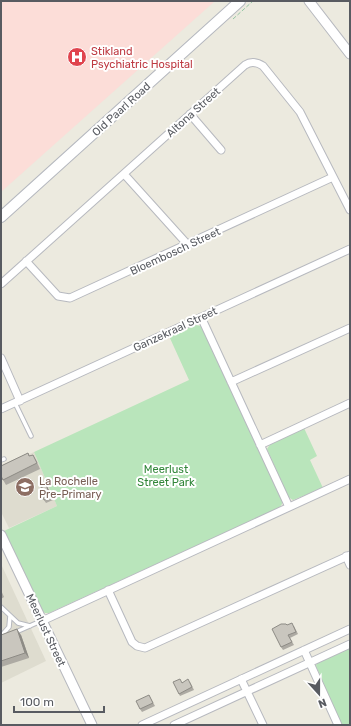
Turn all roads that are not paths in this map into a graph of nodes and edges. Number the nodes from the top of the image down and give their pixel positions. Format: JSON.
{"nodes":[{"id":1,"x":240,"y":1,"type":"edge"},
{"id":2,"x":309,"y":1,"type":"edge"},
{"id":3,"x":350,"y":54,"type":"edge"},
{"id":4,"x":190,"y":114,"type":"junction"},
{"id":5,"x":221,"y":150,"type":"dead end"},
{"id":6,"x":124,"y":174,"type":"junction"},
{"id":7,"x":333,"y":177,"type":"junction"},
{"id":8,"x":350,"y":210,"type":"edge"},
{"id":9,"x":1,"y":217,"type":"edge"},
{"id":10,"x":188,"y":245,"type":"junction"},
{"id":11,"x":350,"y":249,"type":"edge"},
{"id":12,"x":26,"y":261,"type":"junction"},
{"id":13,"x":1,"y":284,"type":"edge"},
{"id":14,"x":201,"y":317,"type":"junction"},
{"id":15,"x":350,"y":328,"type":"edge"},
{"id":16,"x":1,"y":358,"type":"edge"},
{"id":17,"x":232,"y":382,"type":"junction"},
{"id":18,"x":18,"y":402,"type":"junction"},
{"id":19,"x":350,"y":403,"type":"edge"},
{"id":20,"x":1,"y":409,"type":"edge"},
{"id":21,"x":31,"y":436,"type":"dead end"},
{"id":22,"x":260,"y":445,"type":"junction"},
{"id":23,"x":350,"y":479,"type":"edge"},
{"id":24,"x":289,"y":507,"type":"junction"},
{"id":25,"x":1,"y":537,"type":"edge"},
{"id":26,"x":348,"y":556,"type":"edge"},
{"id":27,"x":350,"y":565,"type":"edge"},
{"id":28,"x":108,"y":590,"type":"junction"},
{"id":29,"x":1,"y":607,"type":"edge"},
{"id":30,"x":10,"y":615,"type":"junction"},
{"id":31,"x":42,"y":621,"type":"junction"},
{"id":32,"x":31,"y":626,"type":"junction"},
{"id":33,"x":350,"y":629,"type":"edge"},
{"id":34,"x":1,"y":636,"type":"edge"},
{"id":35,"x":350,"y":644,"type":"edge"},
{"id":36,"x":304,"y":650,"type":"junction"},
{"id":37,"x":310,"y":662,"type":"junction"},
{"id":38,"x":241,"y":679,"type":"junction"},
{"id":39,"x":247,"y":691,"type":"junction"},
{"id":40,"x":172,"y":711,"type":"junction"},
{"id":41,"x":177,"y":724,"type":"edge"},
{"id":42,"x":92,"y":725,"type":"edge"},
{"id":43,"x":142,"y":725,"type":"edge"},
{"id":44,"x":262,"y":725,"type":"edge"},
{"id":45,"x":338,"y":725,"type":"edge"}],
"edges":[{"from":1,"to":9,"type":"main road","name":"Old Paarl Road"},
{"from":2,"to":3,"type":"street"},
{"from":4,"to":5,"type":"street"},
{"from":4,"to":6,"type":"street","name":"Altona Street"},
{"from":4,"to":7,"type":"street","name":"Altona Street"},
{"from":6,"to":10,"type":"street"},
{"from":6,"to":12,"type":"street","name":"Altona Street"},
{"from":7,"to":8,"type":"street","name":"Altona Street"},
{"from":7,"to":10,"type":"street","name":"Bloembosch Street"},
{"from":10,"to":12,"type":"street","name":"Bloembosch Street"},
{"from":11,"to":14,"type":"street","name":"Ganzekraal Street"},
{"from":12,"to":13,"type":"street","name":"Altona Street"},
{"from":14,"to":17,"type":"street"},
{"from":14,"to":18,"type":"street","name":"Ganzekraal Street"},
{"from":15,"to":17,"type":"street"},
{"from":16,"to":18,"type":"street"},
{"from":17,"to":22,"type":"street"},
{"from":18,"to":20,"type":"street","name":"Ganzekraal Street"},
{"from":18,"to":21,"type":"lane"},
{"from":19,"to":22,"type":"street"},
{"from":22,"to":24,"type":"street"},
{"from":23,"to":24,"type":"street"},
{"from":24,"to":28,"type":"street"},
{"from":25,"to":31,"type":"street","name":"Meerlust Street"},
{"from":26,"to":27,"type":"street"},
{"from":26,"to":28,"type":"street"},
{"from":28,"to":31,"type":"street"},
{"from":29,"to":30,"type":"lane"},
{"from":30,"to":32,"type":"lane"},
{"from":30,"to":34,"type":"lane"},
{"from":31,"to":32,"type":"lane"},
{"from":31,"to":42,"type":"street","name":"Meerlust Street"},
{"from":32,"to":34,"type":"lane"},
{"from":33,"to":36,"type":"street"},
{"from":35,"to":37,"type":"street"},
{"from":36,"to":37,"type":"street"},
{"from":36,"to":38,"type":"street"},
{"from":37,"to":39,"type":"street"},
{"from":37,"to":45,"type":"street"},
{"from":38,"to":39,"type":"street"},
{"from":38,"to":40,"type":"street"},
{"from":39,"to":41,"type":"street"},
{"from":39,"to":44,"type":"street"},
{"from":40,"to":41,"type":"street"},
{"from":40,"to":43,"type":"street"}]}
